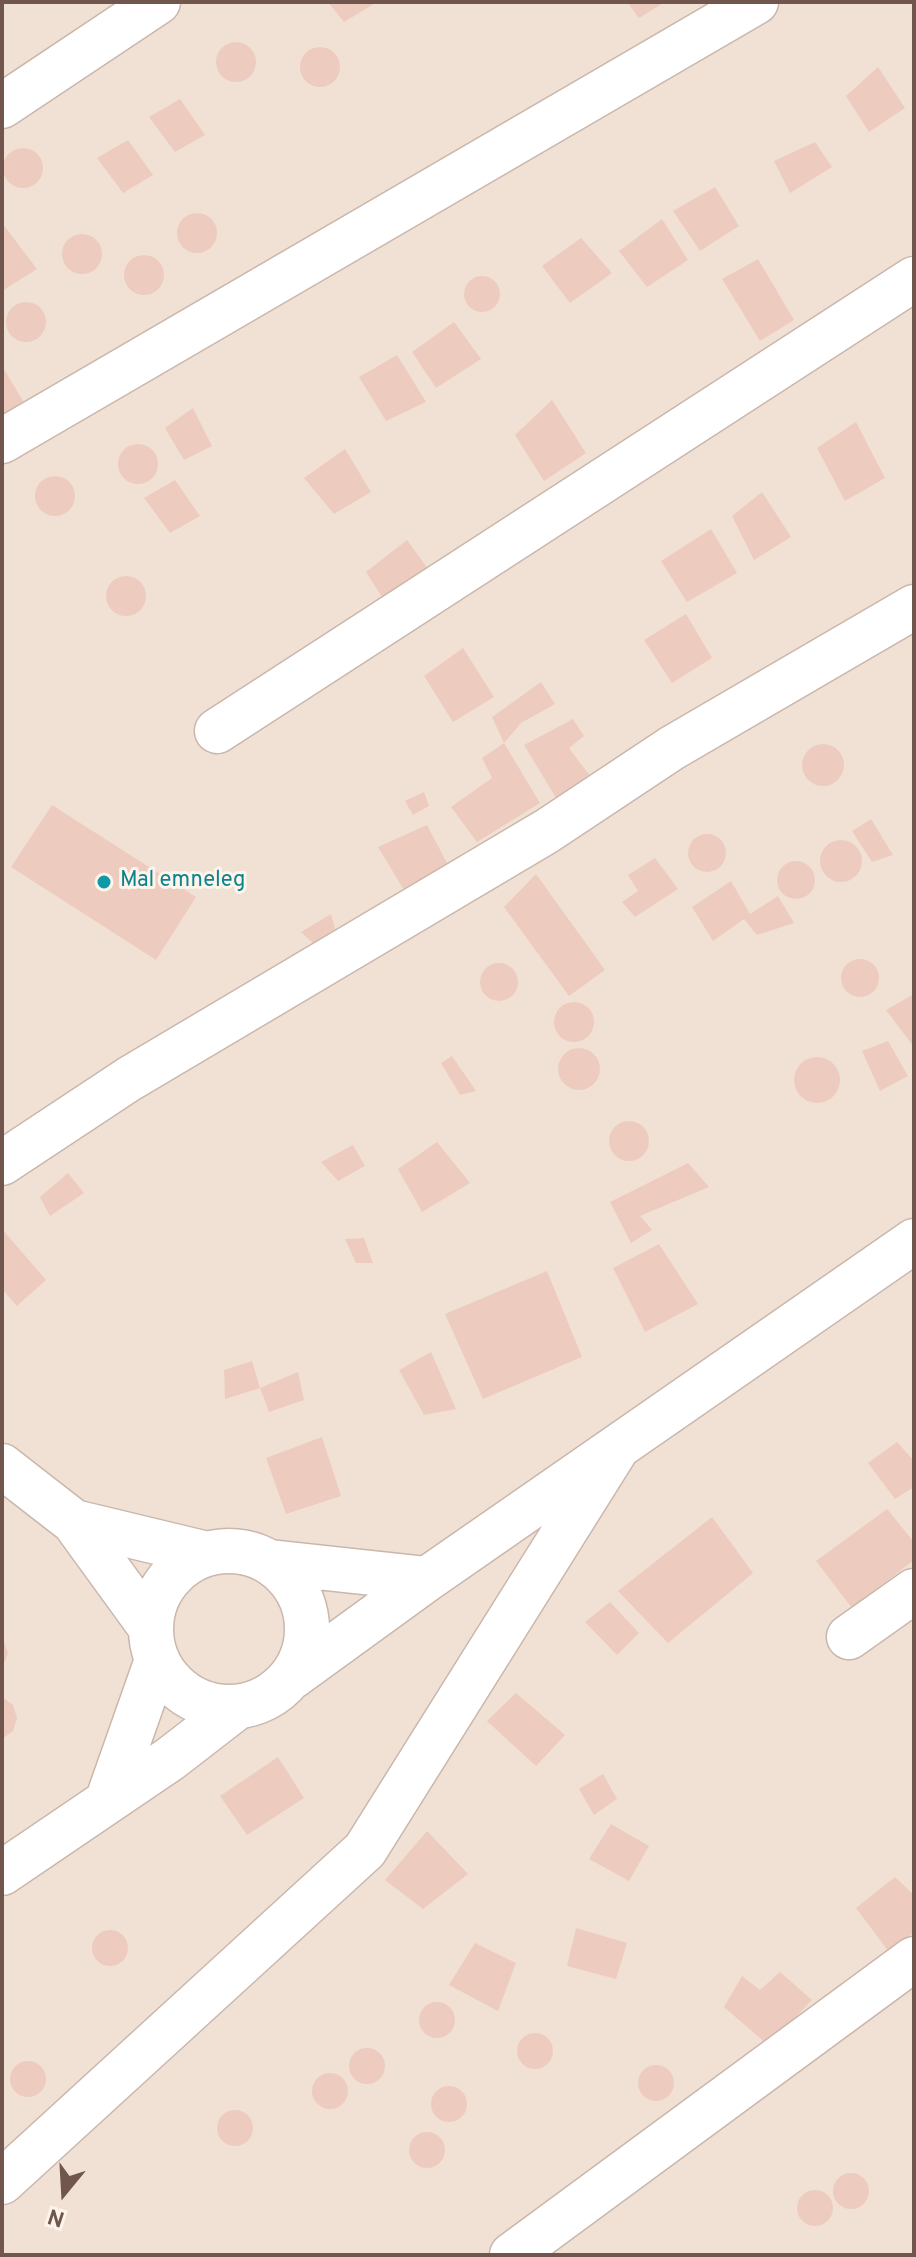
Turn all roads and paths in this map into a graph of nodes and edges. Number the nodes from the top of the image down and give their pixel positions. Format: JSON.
{"nodes":[{"id":1,"x":158,"y":2,"type":"edge"},
{"id":2,"x":756,"y":2,"type":"edge"},
{"id":3,"x":2,"y":106,"type":"edge"},
{"id":4,"x":914,"y":279,"type":"edge"},
{"id":5,"x":2,"y":441,"type":"edge"},
{"id":6,"x":914,"y":607,"type":"edge"},
{"id":7,"x":217,"y":731,"type":"dead end"},
{"id":8,"x":2,"y":1163,"type":"edge"},
{"id":9,"x":914,"y":1241,"type":"edge"},
{"id":10,"x":617,"y":1448,"type":"junction"},
{"id":11,"x":2,"y":1466,"type":"edge"},
{"id":12,"x":74,"y":1522,"type":"junction"},
{"id":13,"x":207,"y":1554,"type":"junction"},
{"id":14,"x":270,"y":1562,"type":"junction"},
{"id":15,"x":427,"y":1579,"type":"junction"},
{"id":16,"x":914,"y":1591,"type":"edge"},
{"id":17,"x":849,"y":1637,"type":"dead end"},
{"id":18,"x":154,"y":1644,"type":"junction"},
{"id":19,"x":292,"y":1677,"type":"junction"},
{"id":20,"x":236,"y":1708,"type":"junction"},
{"id":21,"x":108,"y":1799,"type":"junction"},
{"id":22,"x":2,"y":1873,"type":"edge"},
{"id":23,"x":914,"y":1959,"type":"edge"},
{"id":24,"x":2,"y":2182,"type":"edge"},
{"id":25,"x":512,"y":2255,"type":"edge"}],
"edges":[{"from":1,"to":3,"type":"street"},
{"from":2,"to":5,"type":"street"},
{"from":4,"to":7,"type":"street"},
{"from":6,"to":8,"type":"street"},
{"from":9,"to":10,"type":"street"},
{"from":10,"to":15,"type":"street"},
{"from":10,"to":24,"type":"street"},
{"from":11,"to":12,"type":"street"},
{"from":12,"to":13,"type":"street"},
{"from":12,"to":18,"type":"street"},
{"from":13,"to":14,"type":"street"},
{"from":13,"to":18,"type":"street"},
{"from":14,"to":15,"type":"street"},
{"from":14,"to":19,"type":"street"},
{"from":15,"to":19,"type":"street"},
{"from":16,"to":17,"type":"street"},
{"from":18,"to":20,"type":"street"},
{"from":18,"to":21,"type":"street"},
{"from":19,"to":20,"type":"street"},
{"from":20,"to":21,"type":"street"},
{"from":21,"to":22,"type":"street"},
{"from":23,"to":25,"type":"street"}]}
